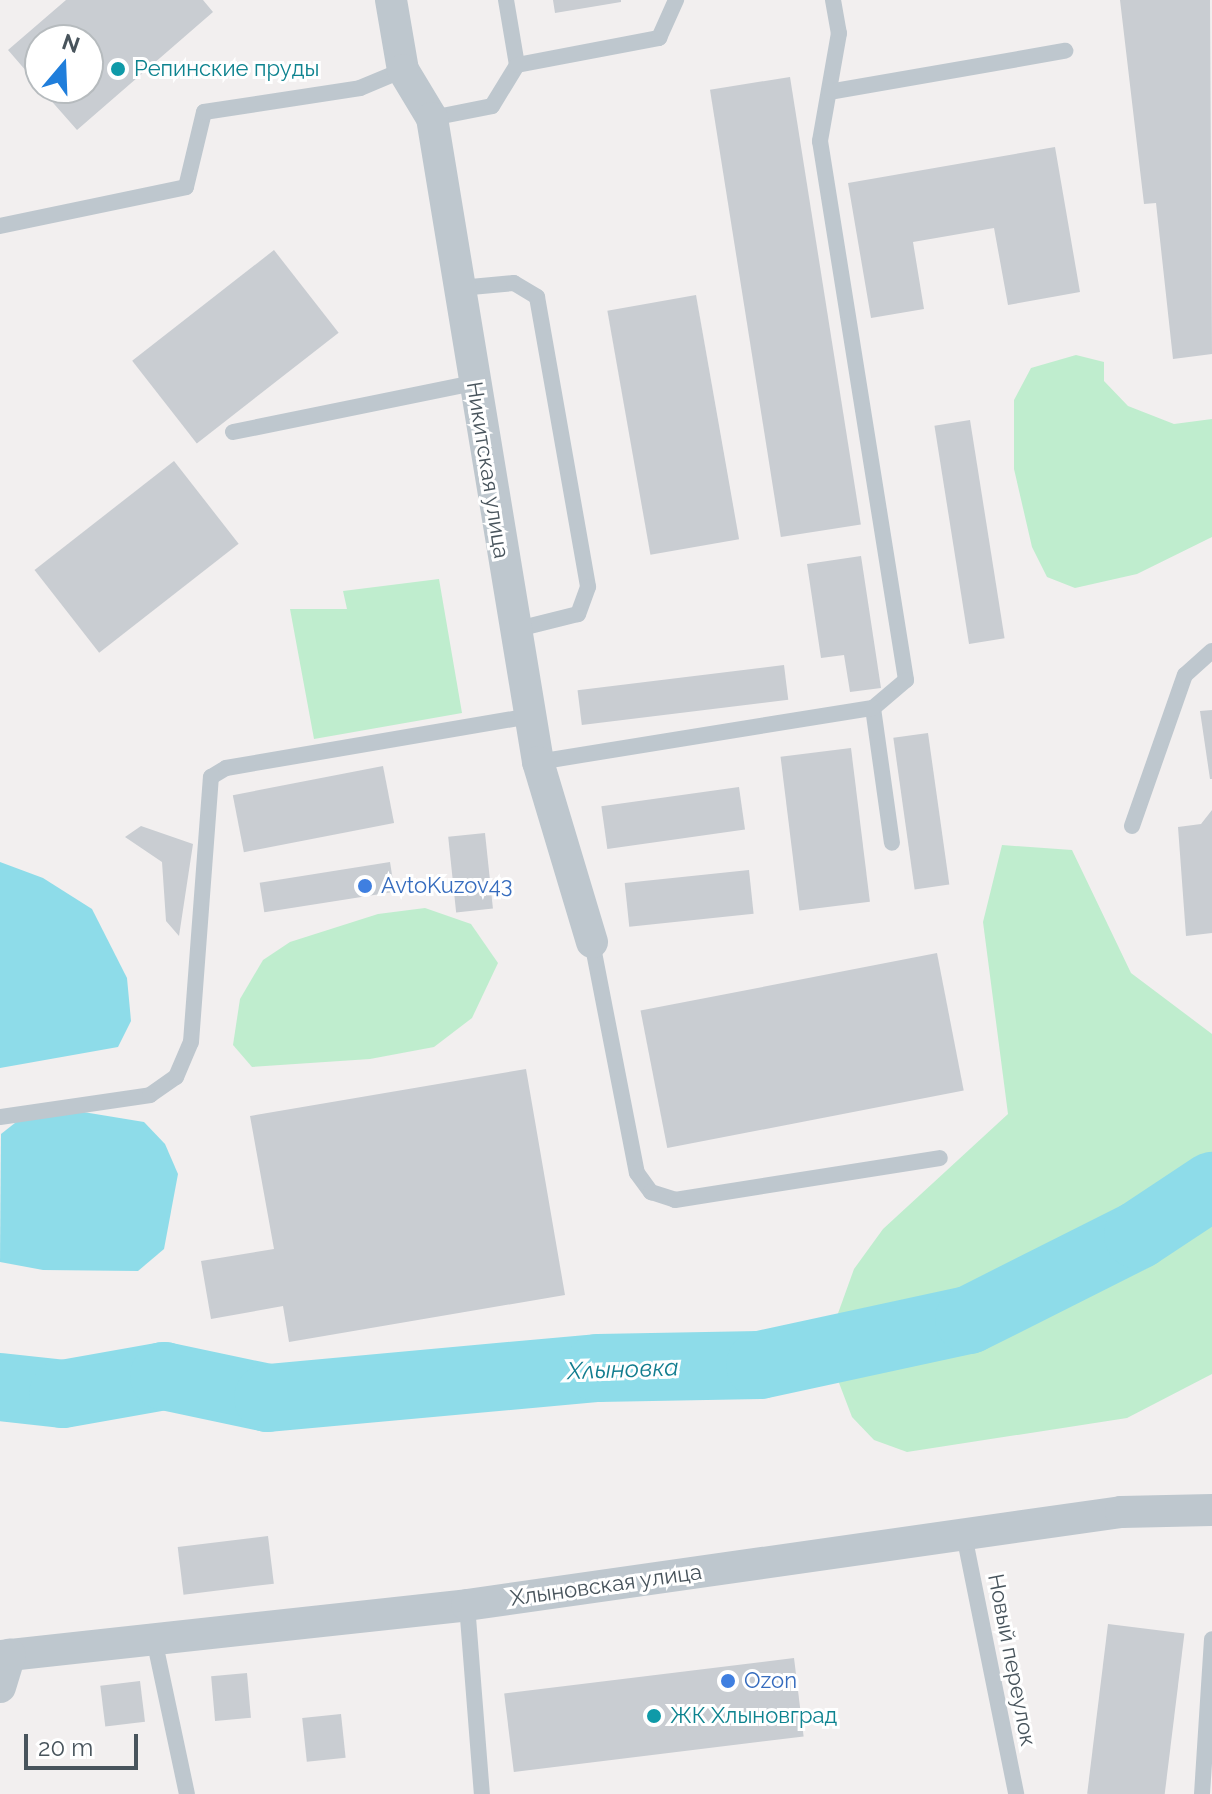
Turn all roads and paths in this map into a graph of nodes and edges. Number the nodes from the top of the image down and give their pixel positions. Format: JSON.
{"nodes":[{"id":1,"x":391,"y":0,"type":"edge"},
{"id":2,"x":506,"y":0,"type":"edge"},
{"id":3,"x":676,"y":0,"type":"edge"},
{"id":4,"x":833,"y":0,"type":"edge"},
{"id":5,"x":1065,"y":51,"type":"dead end"},
{"id":6,"x":517,"y":65,"type":"junction"},
{"id":7,"x":403,"y":70,"type":"junction"},
{"id":8,"x":829,"y":92,"type":"junction"},
{"id":9,"x":432,"y":118,"type":"junction"},
{"id":10,"x":0,"y":226,"type":"edge"},
{"id":11,"x":460,"y":288,"type":"junction"},
{"id":12,"x":474,"y":383,"type":"junction"},
{"id":13,"x":233,"y":432,"type":"dead end"},
{"id":14,"x":514,"y":630,"type":"junction"},
{"id":15,"x":1212,"y":651,"type":"edge"},
{"id":16,"x":873,"y":708,"type":"junction"},
{"id":17,"x":530,"y":716,"type":"junction"},
{"id":18,"x":538,"y":762,"type":"junction"},
{"id":19,"x":1132,"y":826,"type":"dead end"},
{"id":20,"x":892,"y":843,"type":"dead end"},
{"id":21,"x":592,"y":942,"type":"joint"},
{"id":22,"x":0,"y":1117,"type":"edge"},
{"id":23,"x":940,"y":1158,"type":"dead end"},
{"id":24,"x":1212,"y":1510,"type":"edge"},
{"id":25,"x":964,"y":1535,"type":"junction"},
{"id":26,"x":467,"y":1605,"type":"junction"},
{"id":27,"x":154,"y":1639,"type":"junction"},
{"id":28,"x":1212,"y":1639,"type":"edge"},
{"id":29,"x":5,"y":1656,"type":"edge"},
{"id":30,"x":0,"y":1687,"type":"edge"},
{"id":31,"x":187,"y":1794,"type":"edge"},
{"id":32,"x":482,"y":1794,"type":"edge"},
{"id":33,"x":1016,"y":1794,"type":"edge"},
{"id":34,"x":1202,"y":1794,"type":"edge"}],
"edges":[{"from":1,"to":7,"type":"street","name":"Никитская улица"},
{"from":2,"to":6,"type":"lane"},
{"from":3,"to":6,"type":"lane"},
{"from":4,"to":8,"type":"lane"},
{"from":5,"to":8,"type":"lane"},
{"from":6,"to":9,"type":"lane"},
{"from":7,"to":9,"type":"street","name":"Никитская улица"},
{"from":7,"to":10,"type":"lane"},
{"from":8,"to":16,"type":"lane"},
{"from":9,"to":11,"type":"street","name":"Никитская улица"},
{"from":11,"to":12,"type":"street","name":"Никитская улица"},
{"from":11,"to":14,"type":"lane"},
{"from":12,"to":13,"type":"lane"},
{"from":12,"to":14,"type":"street","name":"Никитская улица"},
{"from":14,"to":17,"type":"street","name":"Никитская улица"},
{"from":15,"to":19,"type":"lane"},
{"from":16,"to":18,"type":"lane"},
{"from":16,"to":20,"type":"lane"},
{"from":17,"to":18,"type":"street","name":"Никитская улица"},
{"from":17,"to":22,"type":"lane"},
{"from":18,"to":21,"type":"street","name":"Никитская улица"},
{"from":21,"to":23,"type":"lane"},
{"from":24,"to":25,"type":"street","name":"Хлыновская улица"},
{"from":25,"to":26,"type":"street","name":"Хлыновская улица"},
{"from":25,"to":33,"type":"lane","name":"Новый переулок"},
{"from":26,"to":27,"type":"street","name":"Хлыновская улица"},
{"from":26,"to":32,"type":"lane"},
{"from":27,"to":29,"type":"street","name":"Хлыновская улица"},
{"from":27,"to":31,"type":"lane"},
{"from":28,"to":34,"type":"lane"},
{"from":29,"to":30,"type":"street"}]}
